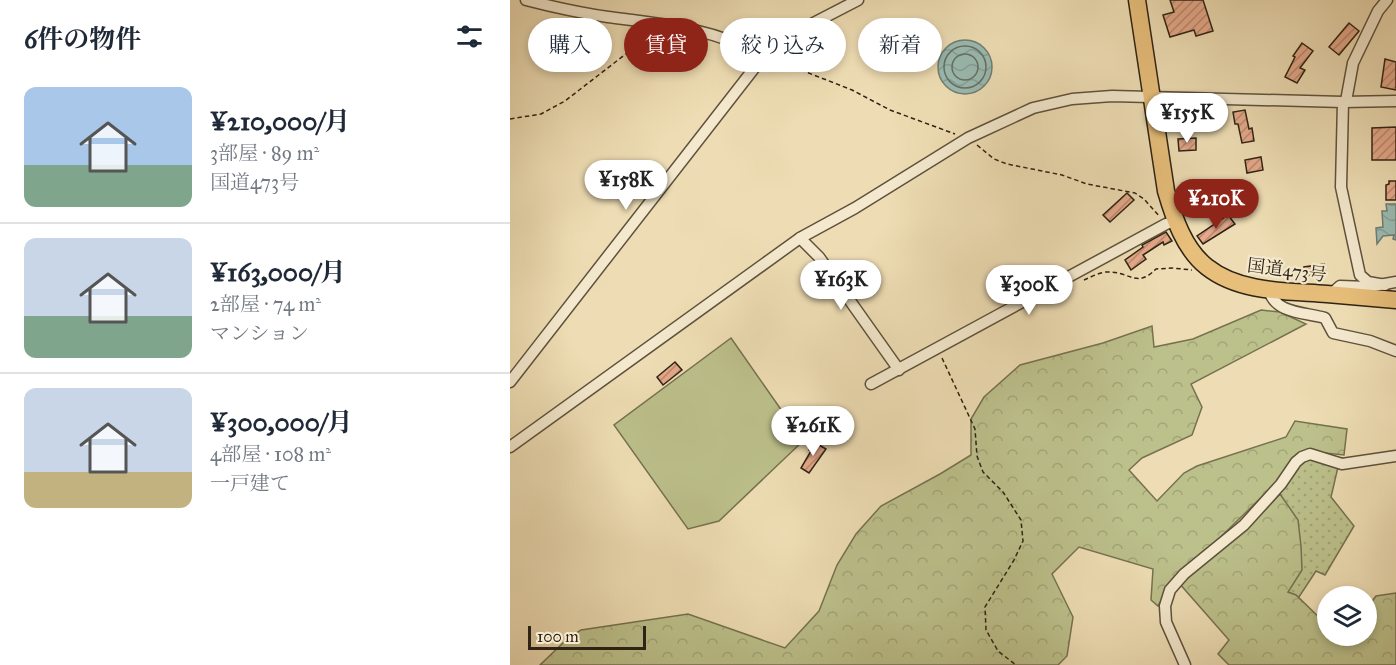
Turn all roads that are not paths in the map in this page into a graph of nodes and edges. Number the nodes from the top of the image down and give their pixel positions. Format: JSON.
{"nodes":[{"id":1,"x":526,"y":0,"type":"edge"},
{"id":2,"x":858,"y":0,"type":"edge"},
{"id":3,"x":1137,"y":0,"type":"edge"},
{"id":4,"x":1387,"y":0,"type":"edge"},
{"id":5,"x":823,"y":18,"type":"edge"},
{"id":6,"x":720,"y":36,"type":"edge"},
{"id":7,"x":752,"y":72,"type":"edge"},
{"id":8,"x":1151,"y":97,"type":"junction"},
{"id":9,"x":1345,"y":101,"type":"junction"},
{"id":10,"x":1396,"y":101,"type":"edge"},
{"id":11,"x":1171,"y":223,"type":"junction"},
{"id":12,"x":800,"y":238,"type":"junction"},
{"id":13,"x":1390,"y":284,"type":"edge"},
{"id":14,"x":1269,"y":290,"type":"junction"},
{"id":15,"x":1330,"y":295,"type":"junction"},
{"id":16,"x":1396,"y":300,"type":"edge"},
{"id":17,"x":1396,"y":351,"type":"edge"},
{"id":18,"x":899,"y":370,"type":"junction"},
{"id":19,"x":510,"y":382,"type":"edge"},
{"id":20,"x":871,"y":384,"type":"dead end"},
{"id":21,"x":510,"y":447,"type":"edge"},
{"id":22,"x":1396,"y":456,"type":"edge"},
{"id":23,"x":1185,"y":665,"type":"edge"}],
"edges":[{"from":1,"to":6,"type":"street"},
{"from":2,"to":5,"type":"street"},
{"from":3,"to":8,"type":"highway","name":"国道473号"},
{"from":4,"to":9,"type":"street"},
{"from":7,"to":19,"type":"street"},
{"from":8,"to":9,"type":"street"},
{"from":8,"to":11,"type":"highway","name":"国道473号"},
{"from":8,"to":12,"type":"street"},
{"from":9,"to":10,"type":"street"},
{"from":9,"to":13,"type":"street"},
{"from":11,"to":14,"type":"highway","name":"国道473号"},
{"from":11,"to":18,"type":"street"},
{"from":12,"to":18,"type":"street"},
{"from":12,"to":21,"type":"street"},
{"from":13,"to":15,"type":"street"},
{"from":14,"to":15,"type":"highway","name":"国道473号"},
{"from":14,"to":17,"type":"street"},
{"from":15,"to":16,"type":"highway","name":"国道473号"},
{"from":18,"to":20,"type":"street"},
{"from":22,"to":23,"type":"street"}]}
